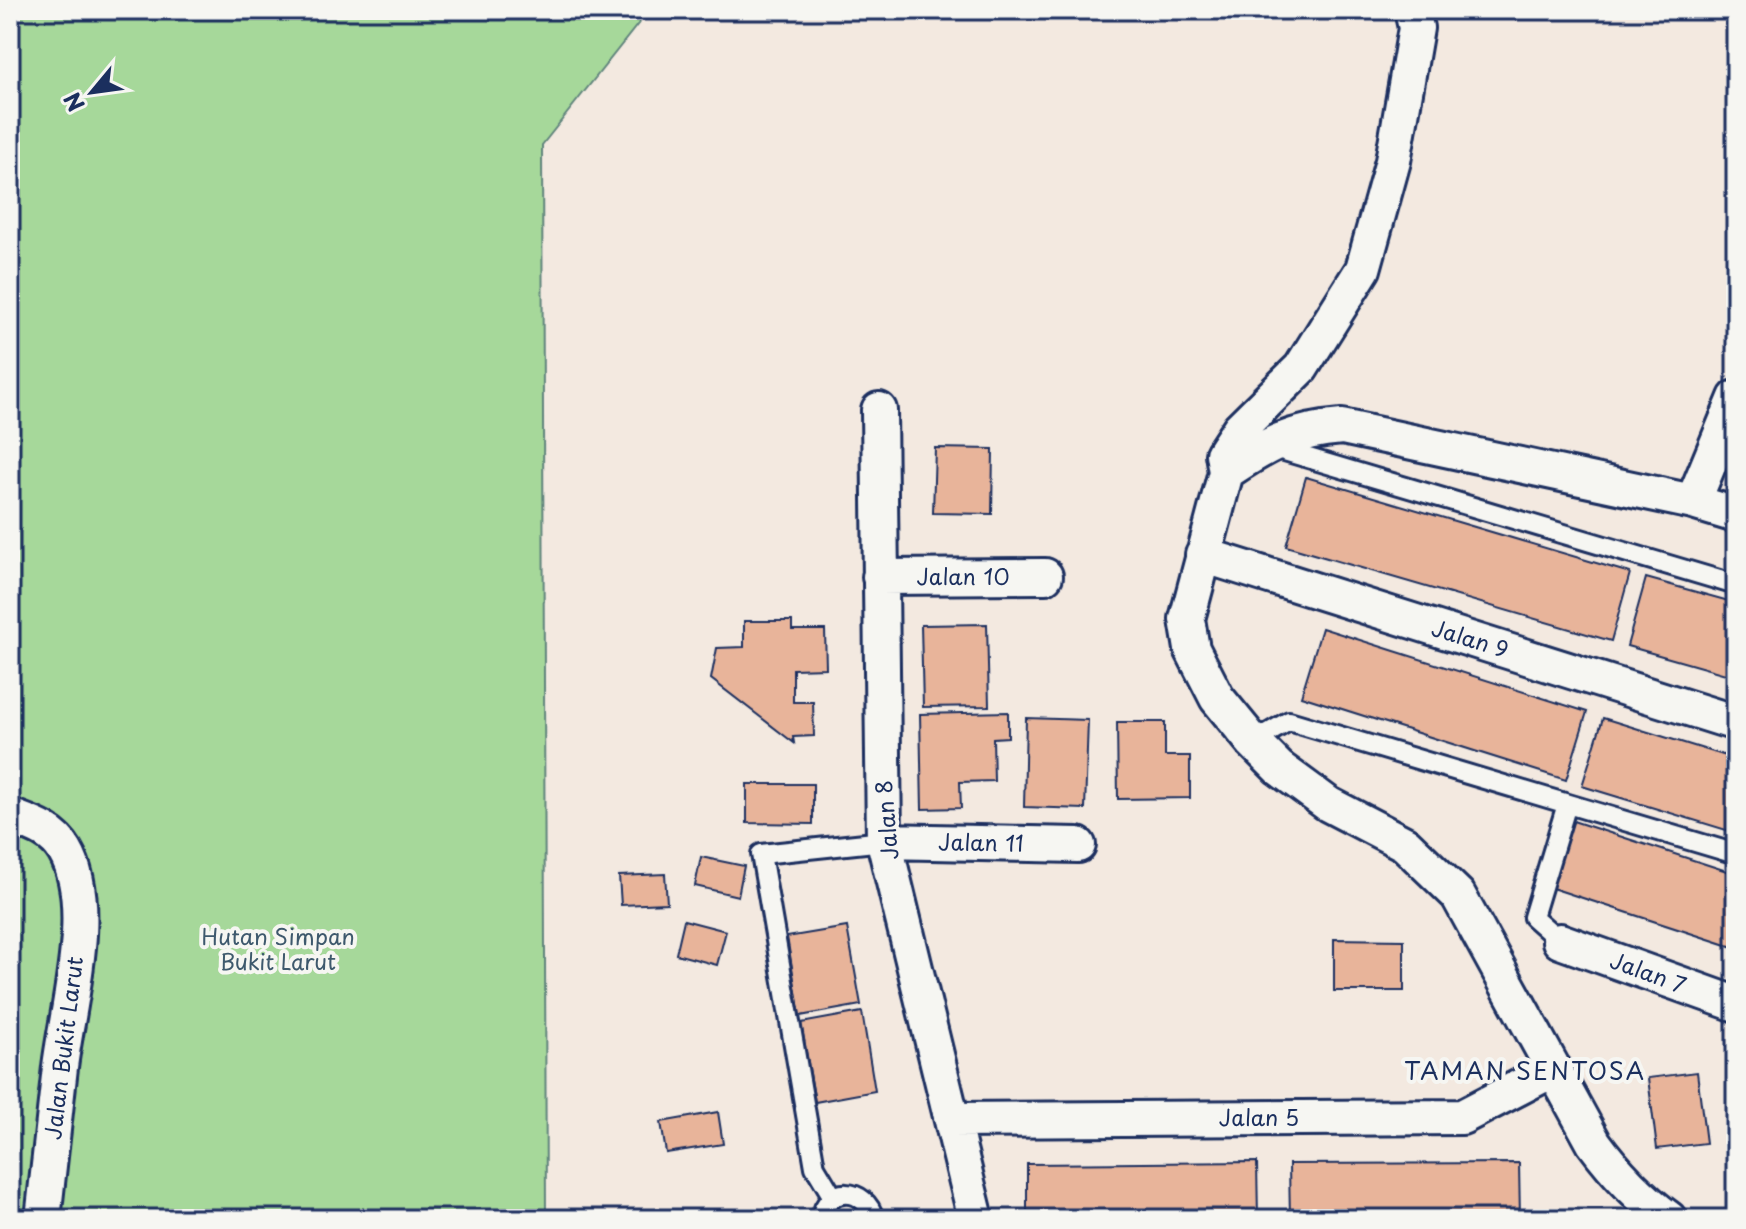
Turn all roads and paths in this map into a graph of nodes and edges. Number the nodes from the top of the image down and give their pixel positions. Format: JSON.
{"nodes":[{"id":1,"x":1412,"y":10,"type":"edge"},
{"id":2,"x":1736,"y":398,"type":"edge"},
{"id":3,"x":879,"y":410,"type":"dead end"},
{"id":4,"x":1265,"y":446,"type":"junction"},
{"id":5,"x":1226,"y":472,"type":"junction"},
{"id":6,"x":1693,"y":502,"type":"junction"},
{"id":7,"x":1736,"y":515,"type":"edge"},
{"id":8,"x":1203,"y":555,"type":"junction"},
{"id":9,"x":1045,"y":576,"type":"dead end"},
{"id":10,"x":880,"y":577,"type":"junction"},
{"id":11,"x":1736,"y":585,"type":"edge"},
{"id":12,"x":1736,"y":723,"type":"edge"},
{"id":13,"x":1253,"y":742,"type":"junction"},
{"id":14,"x":1567,"y":804,"type":"junction"},
{"id":15,"x":10,"y":816,"type":"edge"},
{"id":16,"x":884,"y":841,"type":"junction"},
{"id":17,"x":1078,"y":845,"type":"dead end"},
{"id":18,"x":1736,"y":854,"type":"edge"},
{"id":19,"x":1560,"y":941,"type":"joint"},
{"id":20,"x":1736,"y":1004,"type":"edge"},
{"id":21,"x":1554,"y":1069,"type":"junction"},
{"id":22,"x":952,"y":1120,"type":"junction"},
{"id":23,"x":833,"y":1197,"type":"junction"},
{"id":24,"x":43,"y":1219,"type":"edge"},
{"id":25,"x":821,"y":1219,"type":"edge"},
{"id":26,"x":874,"y":1219,"type":"edge"},
{"id":27,"x":976,"y":1219,"type":"edge"},
{"id":28,"x":1669,"y":1219,"type":"edge"}],
"edges":[{"from":1,"to":5,"type":"street"},
{"from":2,"to":6,"type":"street"},
{"from":3,"to":10,"type":"street","name":"Jalan 8"},
{"from":4,"to":5,"type":"street"},
{"from":4,"to":6,"type":"street"},
{"from":4,"to":11,"type":"lane"},
{"from":5,"to":8,"type":"street"},
{"from":6,"to":7,"type":"street"},
{"from":8,"to":12,"type":"street","name":"Jalan 9"},
{"from":8,"to":13,"type":"street"},
{"from":9,"to":10,"type":"street","name":"Jalan 10"},
{"from":10,"to":16,"type":"street","name":"Jalan 8"},
{"from":13,"to":14,"type":"lane"},
{"from":13,"to":21,"type":"street"},
{"from":14,"to":18,"type":"lane"},
{"from":14,"to":19,"type":"lane"},
{"from":15,"to":24,"type":"street","name":"Jalan Bukit Larut"},
{"from":16,"to":17,"type":"street","name":"Jalan 11"},
{"from":16,"to":22,"type":"street","name":"Jalan 8"},
{"from":16,"to":23,"type":"lane"},
{"from":19,"to":20,"type":"street","name":"Jalan 7"},
{"from":21,"to":22,"type":"street","name":"Jalan 5"},
{"from":21,"to":28,"type":"street"},
{"from":22,"to":27,"type":"street","name":"Jalan 8"},
{"from":23,"to":25,"type":"lane"},
{"from":23,"to":26,"type":"lane"}]}
